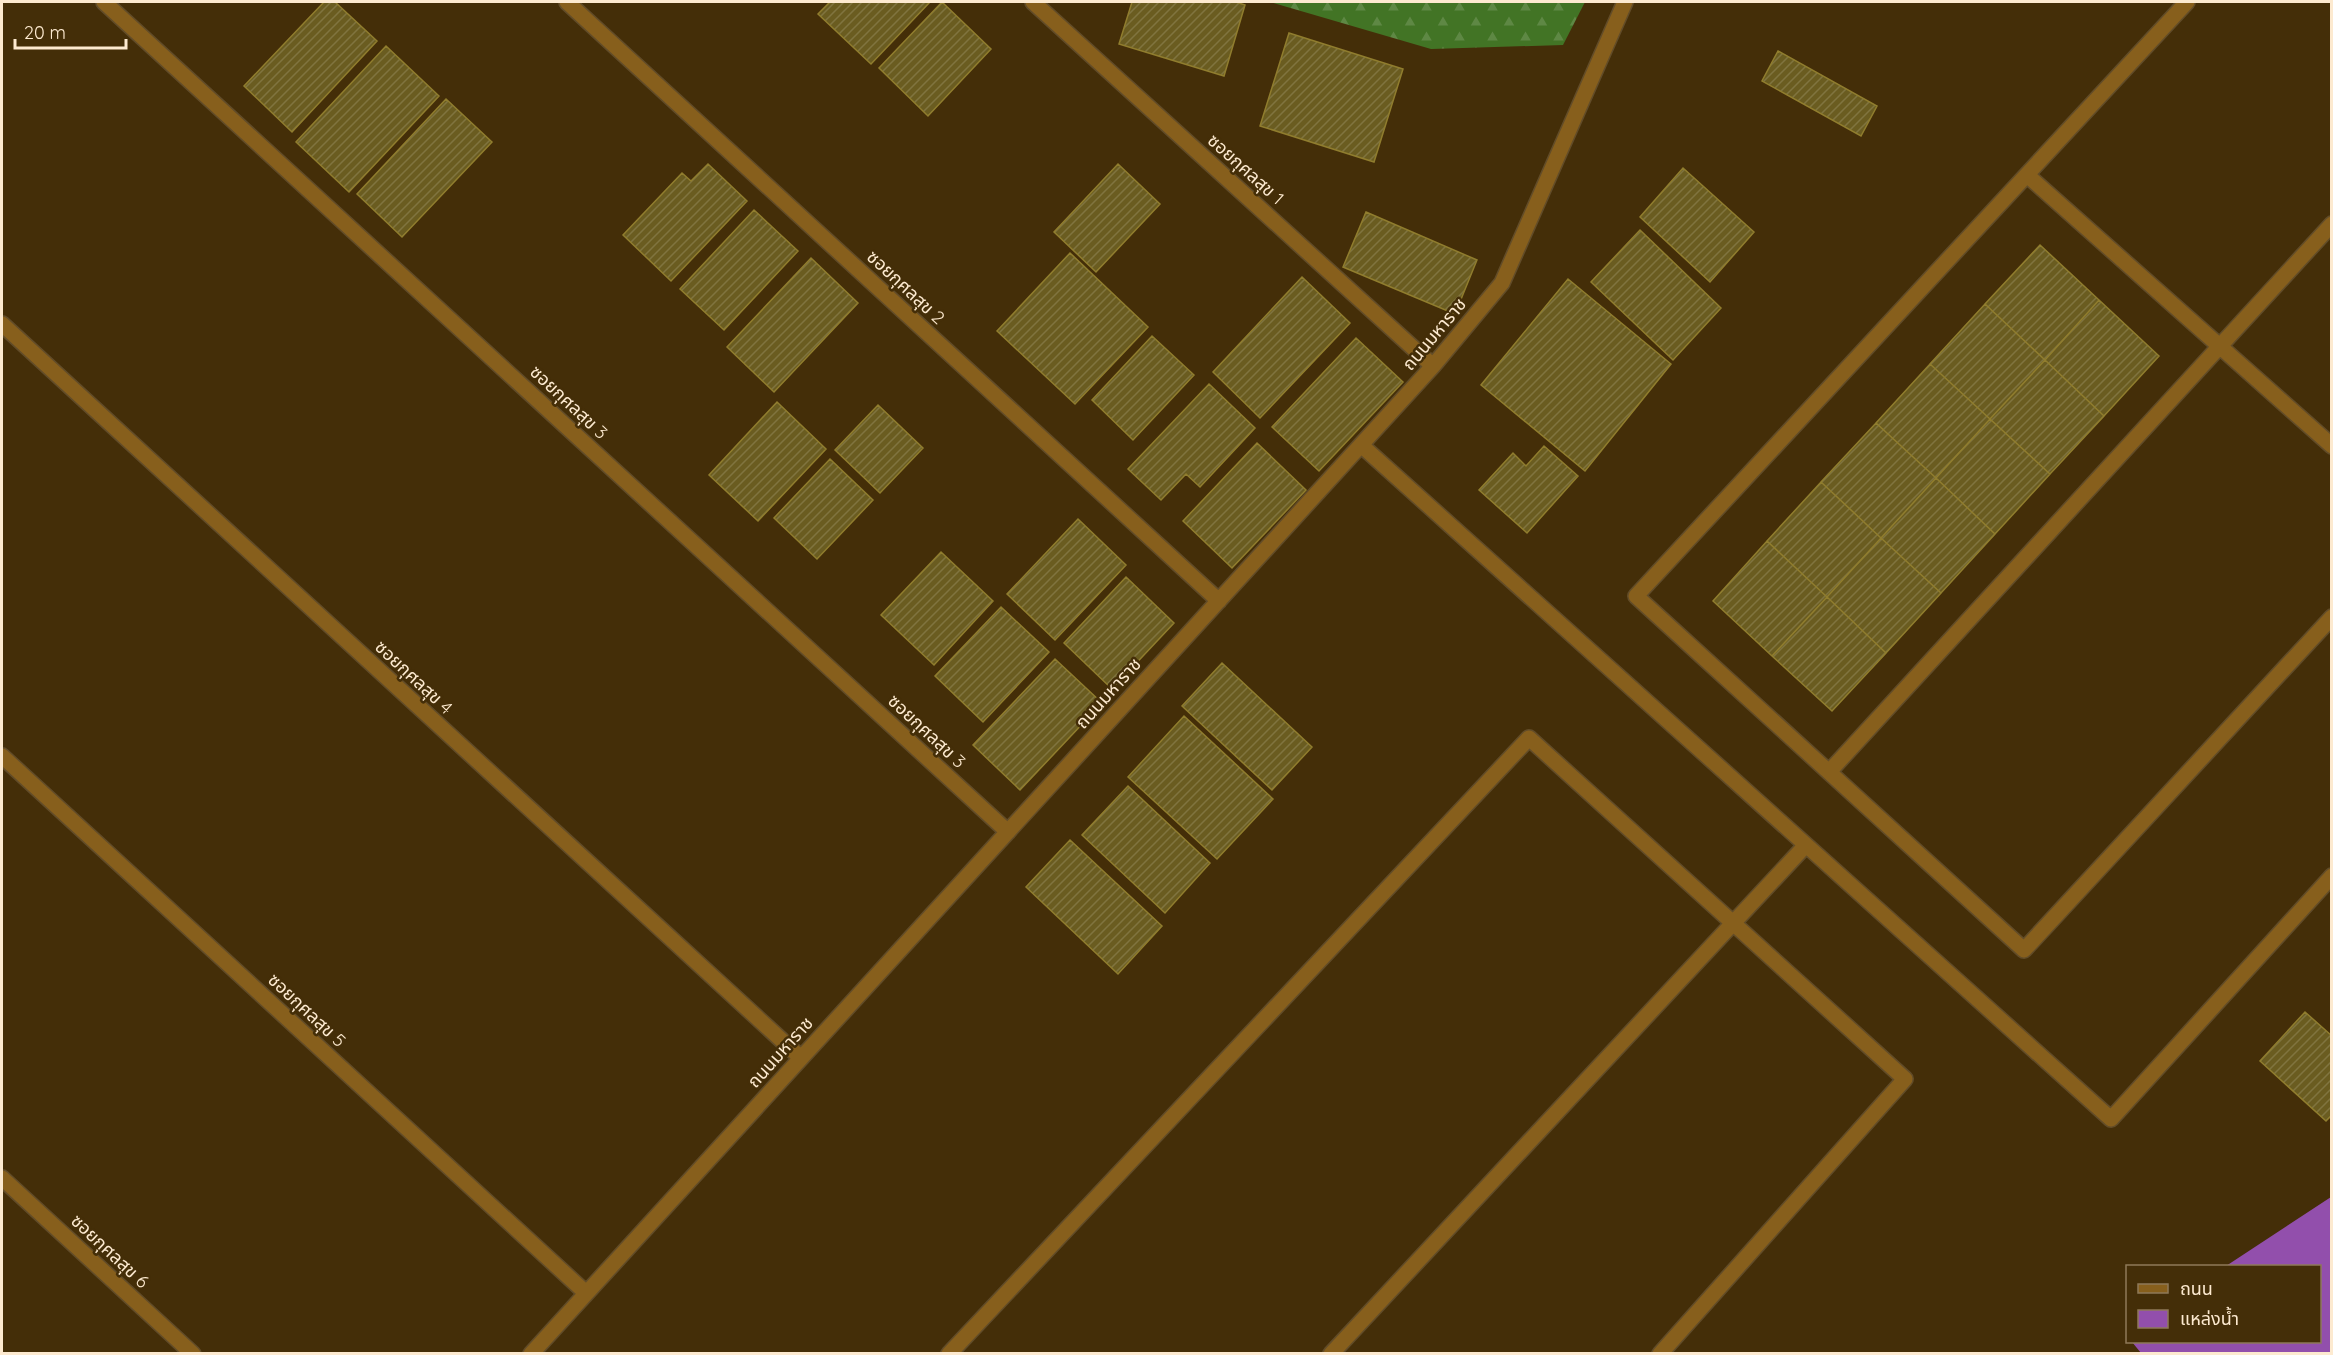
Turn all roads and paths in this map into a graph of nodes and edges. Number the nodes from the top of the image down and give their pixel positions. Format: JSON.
{"nodes":[{"id":1,"x":104,"y":2,"type":"edge"},
{"id":2,"x":567,"y":2,"type":"edge"},
{"id":3,"x":1034,"y":2,"type":"edge"},
{"id":4,"x":1625,"y":2,"type":"edge"},
{"id":5,"x":2187,"y":2,"type":"edge"},
{"id":6,"x":2027,"y":175,"type":"junction"},
{"id":7,"x":2331,"y":224,"type":"edge"},
{"id":8,"x":2,"y":324,"type":"edge"},
{"id":9,"x":2219,"y":346,"type":"junction"},
{"id":10,"x":1433,"y":366,"type":"junction"},
{"id":11,"x":1361,"y":445,"type":"junction"},
{"id":12,"x":2331,"y":446,"type":"edge"},
{"id":13,"x":1219,"y":601,"type":"junction"},
{"id":14,"x":2331,"y":616,"type":"edge"},
{"id":15,"x":2,"y":756,"type":"edge"},
{"id":16,"x":1829,"y":772,"type":"junction"},
{"id":17,"x":1008,"y":832,"type":"junction"},
{"id":18,"x":1806,"y":845,"type":"junction"},
{"id":19,"x":2331,"y":876,"type":"edge"},
{"id":20,"x":1734,"y":922,"type":"junction"},
{"id":21,"x":801,"y":1058,"type":"junction"},
{"id":22,"x":2,"y":1178,"type":"edge"},
{"id":23,"x":586,"y":1293,"type":"junction"},
{"id":24,"x":193,"y":1353,"type":"edge"},
{"id":25,"x":531,"y":1353,"type":"edge"},
{"id":26,"x":949,"y":1353,"type":"edge"},
{"id":27,"x":1331,"y":1353,"type":"edge"},
{"id":28,"x":1660,"y":1353,"type":"edge"}],
"edges":[{"from":1,"to":17,"type":"street","name":"ซอยกุศลสุข 3"},
{"from":2,"to":13,"type":"street","name":"ซอยกุศลสุข 2"},
{"from":3,"to":10,"type":"street","name":"ซอยกุศลสุข 1"},
{"from":4,"to":10,"type":"street","name":"ถนนมหาราช"},
{"from":5,"to":6,"type":"street"},
{"from":6,"to":9,"type":"street"},
{"from":6,"to":16,"type":"street"},
{"from":7,"to":9,"type":"street"},
{"from":8,"to":21,"type":"street","name":"ซอยกุศลสุข 4"},
{"from":9,"to":12,"type":"street"},
{"from":9,"to":16,"type":"street"},
{"from":10,"to":11,"type":"street","name":"ถนนมหาราช"},
{"from":11,"to":13,"type":"street","name":"ถนนมหาราช"},
{"from":11,"to":18,"type":"street"},
{"from":13,"to":17,"type":"street","name":"ถนนมหาราช"},
{"from":14,"to":16,"type":"street"},
{"from":15,"to":23,"type":"street","name":"ซอยกุศลสุข 5"},
{"from":17,"to":21,"type":"street","name":"ถนนมหาราช"},
{"from":18,"to":19,"type":"street"},
{"from":18,"to":20,"type":"street"},
{"from":20,"to":26,"type":"street"},
{"from":20,"to":27,"type":"street"},
{"from":20,"to":28,"type":"street"},
{"from":21,"to":23,"type":"street","name":"ถนนมหาราช"},
{"from":22,"to":24,"type":"street","name":"ซอยกุศลสุข 6"},
{"from":23,"to":25,"type":"street","name":"ถนนมหาราช"}]}
